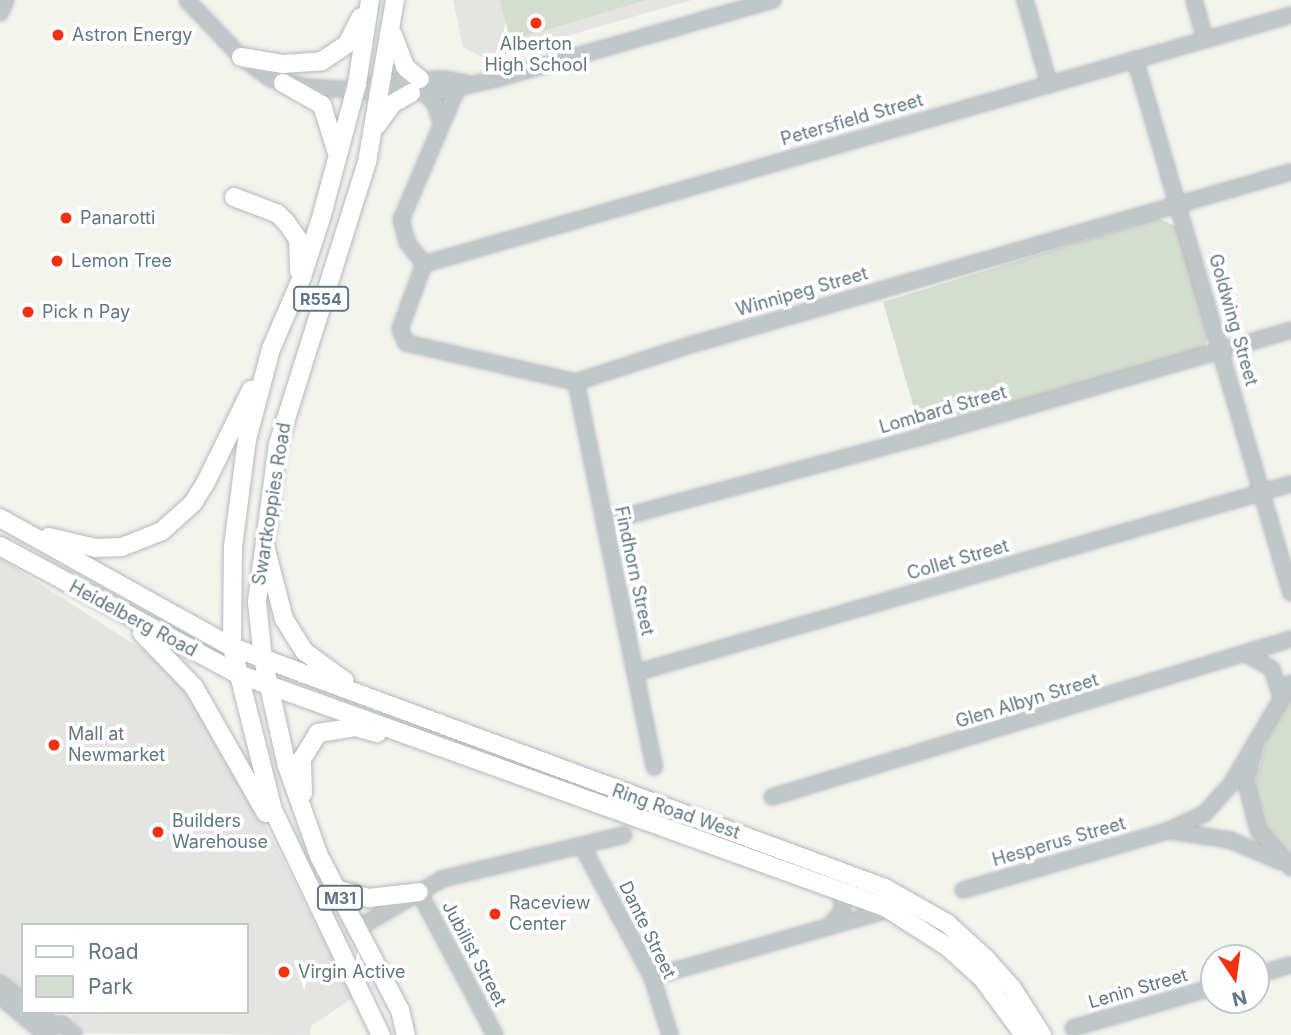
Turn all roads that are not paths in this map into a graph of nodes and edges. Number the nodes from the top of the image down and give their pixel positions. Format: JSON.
{"nodes":[{"id":1,"x":6,"y":0,"type":"edge"},
{"id":2,"x":187,"y":0,"type":"edge"},
{"id":3,"x":368,"y":0,"type":"edge"},
{"id":4,"x":396,"y":0,"type":"edge"},
{"id":5,"x":773,"y":0,"type":"edge"},
{"id":6,"x":1025,"y":0,"type":"edge"},
{"id":7,"x":1194,"y":0,"type":"edge"},
{"id":8,"x":0,"y":13,"type":"edge"},
{"id":9,"x":1291,"y":15,"type":"edge"},
{"id":10,"x":392,"y":32,"type":"junction"},
{"id":11,"x":1205,"y":39,"type":"junction"},
{"id":12,"x":241,"y":57,"type":"junction"},
{"id":13,"x":1135,"y":59,"type":"junction"},
{"id":14,"x":283,"y":83,"type":"junction"},
{"id":15,"x":1049,"y":83,"type":"junction"},
{"id":16,"x":465,"y":85,"type":"junction"},
{"id":17,"x":381,"y":87,"type":"junction"},
{"id":18,"x":356,"y":88,"type":"junction"},
{"id":19,"x":419,"y":88,"type":"junction"},
{"id":20,"x":442,"y":124,"type":"junction"},
{"id":21,"x":374,"y":131,"type":"junction"},
{"id":22,"x":337,"y":157,"type":"junction"},
{"id":23,"x":1291,"y":172,"type":"edge"},
{"id":24,"x":234,"y":197,"type":"dead end"},
{"id":25,"x":1179,"y":204,"type":"junction"},
{"id":26,"x":424,"y":264,"type":"junction"},
{"id":27,"x":295,"y":295,"type":"junction"},
{"id":28,"x":1291,"y":330,"type":"edge"},
{"id":29,"x":271,"y":349,"type":"junction"},
{"id":30,"x":1221,"y":351,"type":"junction"},
{"id":31,"x":576,"y":382,"type":"junction"},
{"id":32,"x":1291,"y":484,"type":"edge"},
{"id":33,"x":1263,"y":492,"type":"junction"},
{"id":34,"x":0,"y":518,"type":"edge"},
{"id":35,"x":604,"y":523,"type":"junction"},
{"id":36,"x":17,"y":528,"type":"junction"},
{"id":37,"x":263,"y":539,"type":"junction"},
{"id":38,"x":0,"y":546,"type":"edge"},
{"id":39,"x":1291,"y":593,"type":"edge"},
{"id":40,"x":119,"y":612,"type":"junction"},
{"id":41,"x":1291,"y":639,"type":"edge"},
{"id":42,"x":232,"y":647,"type":"junction"},
{"id":43,"x":1248,"y":655,"type":"junction"},
{"id":44,"x":263,"y":659,"type":"junction"},
{"id":45,"x":635,"y":673,"type":"junction"},
{"id":46,"x":238,"y":674,"type":"junction"},
{"id":47,"x":1291,"y":683,"type":"edge"},
{"id":48,"x":268,"y":686,"type":"junction"},
{"id":49,"x":1282,"y":699,"type":"junction"},
{"id":50,"x":387,"y":704,"type":"junction"},
{"id":51,"x":1257,"y":740,"type":"junction"},
{"id":52,"x":448,"y":748,"type":"junction"},
{"id":53,"x":654,"y":766,"type":"dead end"},
{"id":54,"x":772,"y":797,"type":"dead end"},
{"id":55,"x":304,"y":814,"type":"junction"},
{"id":56,"x":1167,"y":831,"type":"junction"},
{"id":57,"x":625,"y":835,"type":"dead end"},
{"id":58,"x":582,"y":846,"type":"junction"},
{"id":59,"x":291,"y":850,"type":"junction"},
{"id":60,"x":1287,"y":866,"type":"edge"},
{"id":61,"x":834,"y":886,"type":"junction"},
{"id":62,"x":335,"y":889,"type":"junction"},
{"id":63,"x":963,"y":890,"type":"dead end"},
{"id":64,"x":419,"y":892,"type":"junction"},
{"id":65,"x":898,"y":904,"type":"junction"},
{"id":66,"x":829,"y":927,"type":"junction"},
{"id":67,"x":355,"y":930,"type":"junction"},
{"id":68,"x":1291,"y":965,"type":"edge"},
{"id":69,"x":1270,"y":971,"type":"edge"},
{"id":70,"x":652,"y":977,"type":"junction"},
{"id":71,"x":0,"y":983,"type":"edge"},
{"id":72,"x":1200,"y":991,"type":"edge"},
{"id":73,"x":0,"y":996,"type":"edge"},
{"id":74,"x":21,"y":999,"type":"edge"},
{"id":75,"x":371,"y":1009,"type":"junction"},
{"id":76,"x":400,"y":1010,"type":"junction"},
{"id":77,"x":21,"y":1011,"type":"edge"},
{"id":78,"x":24,"y":1014,"type":"edge"},
{"id":79,"x":38,"y":1014,"type":"edge"},
{"id":80,"x":1073,"y":1028,"type":"dead end"},
{"id":81,"x":49,"y":1032,"type":"edge"},
{"id":82,"x":74,"y":1035,"type":"edge"},
{"id":83,"x":369,"y":1035,"type":"edge"},
{"id":84,"x":381,"y":1035,"type":"edge"},
{"id":85,"x":406,"y":1035,"type":"edge"},
{"id":86,"x":415,"y":1035,"type":"edge"},
{"id":87,"x":495,"y":1035,"type":"edge"},
{"id":88,"x":670,"y":1035,"type":"edge"},
{"id":89,"x":1024,"y":1035,"type":"edge"},
{"id":90,"x":1042,"y":1035,"type":"edge"}],
"edges":[{"from":1,"to":8,"type":"street"},
{"from":2,"to":12,"type":"street"},
{"from":3,"to":12,"type":"main road"},
{"from":3,"to":18,"type":"main road","name":"Swartkoppies Road","number":"R554"},
{"from":4,"to":10,"type":"main road","name":"Swartkoppies Road","number":"R554"},
{"from":5,"to":16,"type":"street"},
{"from":6,"to":15,"type":"street"},
{"from":7,"to":11,"type":"street"},
{"from":9,"to":11,"type":"street","name":"Petersfield Street"},
{"from":10,"to":17,"type":"main road","name":"Swartkoppies Road","number":"R554"},
{"from":10,"to":19,"type":"main road"},
{"from":11,"to":13,"type":"street","name":"Petersfield Street"},
{"from":12,"to":14,"type":"street"},
{"from":13,"to":15,"type":"street","name":"Petersfield Street"},
{"from":13,"to":25,"type":"street","name":"Goldwing Street"},
{"from":14,"to":18,"type":"street"},
{"from":14,"to":22,"type":"main road"},
{"from":15,"to":26,"type":"street","name":"Petersfield Street"},
{"from":16,"to":19,"type":"street"},
{"from":16,"to":20,"type":"street"},
{"from":17,"to":18,"type":"street"},
{"from":17,"to":19,"type":"street"},
{"from":17,"to":21,"type":"main road","name":"Swartkoppies Road","number":"R554"},
{"from":18,"to":22,"type":"main road","name":"Swartkoppies Road","number":"R554"},
{"from":19,"to":20,"type":"street"},
{"from":19,"to":21,"type":"main road"},
{"from":20,"to":26,"type":"street"},
{"from":21,"to":37,"type":"main road","name":"Swartkoppies Road","number":"R554"},
{"from":22,"to":27,"type":"main road","name":"Swartkoppies Road","number":"R554"},
{"from":23,"to":25,"type":"street","name":"Winnipeg Street"},
{"from":24,"to":27,"type":"main road"},
{"from":25,"to":30,"type":"street","name":"Goldwing Street"},
{"from":25,"to":31,"type":"street","name":"Winnipeg Street"},
{"from":26,"to":31,"type":"street"},
{"from":27,"to":29,"type":"main road","name":"Swartkoppies Road","number":"R554"},
{"from":28,"to":30,"type":"street","name":"Lombard Street"},
{"from":29,"to":36,"type":"main road"},
{"from":29,"to":42,"type":"main road","name":"Swartkoppies Road","number":"R554"},
{"from":30,"to":33,"type":"street","name":"Goldwing Street"},
{"from":30,"to":35,"type":"street","name":"Lombard Street"},
{"from":31,"to":35,"type":"street","name":"Findhorn Street"},
{"from":32,"to":33,"type":"street","name":"Collet Street"},
{"from":33,"to":39,"type":"street","name":"Goldwing Street"},
{"from":33,"to":45,"type":"street","name":"Collet Street"},
{"from":34,"to":36,"type":"main road","name":"Heidelberg Road"},
{"from":35,"to":45,"type":"street","name":"Findhorn Street"},
{"from":36,"to":42,"type":"main road","name":"Heidelberg Road"},
{"from":37,"to":44,"type":"main road","name":"Swartkoppies Road","number":"R554"},
{"from":37,"to":50,"type":"main road"},
{"from":38,"to":40,"type":"main road","name":"Heidelberg Road"},
{"from":40,"to":46,"type":"main road","name":"Heidelberg Road"},
{"from":40,"to":59,"type":"main road"},
{"from":41,"to":43,"type":"street","name":"Glen Albyn Street"},
{"from":42,"to":44,"type":"main road","name":"Heidelberg Road"},
{"from":42,"to":46,"type":"main road","name":"Swartkoppies Road","number":"R554"},
{"from":43,"to":49,"type":"street"},
{"from":43,"to":54,"type":"street","name":"Glen Albyn Street"},
{"from":44,"to":48,"type":"main road","name":"Swartkoppies Road","number":"R554"},
{"from":44,"to":50,"type":"main road","name":"Ring Road West"},
{"from":45,"to":53,"type":"street","name":"Findhorn Street"},
{"from":46,"to":48,"type":"main road","name":"Heidelberg Road"},
{"from":46,"to":59,"type":"main road","number":"M31"},
{"from":47,"to":49,"type":"street","name":"Hesperus Street"},
{"from":48,"to":52,"type":"main road","name":"Ring Road West"},
{"from":48,"to":55,"type":"main road","number":"M31"},
{"from":49,"to":51,"type":"street","name":"Hesperus Street"},
{"from":50,"to":65,"type":"main road","name":"Ring Road West"},
{"from":51,"to":56,"type":"street","name":"Hesperus Street"},
{"from":51,"to":60,"type":"street"},
{"from":52,"to":55,"type":"main road"},
{"from":52,"to":61,"type":"main road","name":"Ring Road West"},
{"from":55,"to":62,"type":"main road","number":"M31"},
{"from":56,"to":60,"type":"street","name":"Hesperus Street"},
{"from":56,"to":63,"type":"street","name":"Hesperus Street"},
{"from":57,"to":58,"type":"street"},
{"from":58,"to":64,"type":"street"},
{"from":58,"to":70,"type":"street","name":"Dante Street"},
{"from":59,"to":75,"type":"main road","number":"M31"},
{"from":61,"to":65,"type":"main road","name":"Ring Road West"},
{"from":61,"to":66,"type":"street"},
{"from":62,"to":64,"type":"main road"},
{"from":62,"to":67,"type":"main road","number":"M31"},
{"from":64,"to":67,"type":"street"},
{"from":64,"to":87,"type":"street","name":"Jubilist Street"},
{"from":65,"to":66,"type":"street"},
{"from":65,"to":89,"type":"main road","name":"Ring Road West"},
{"from":65,"to":90,"type":"main road","name":"Ring Road West"},
{"from":66,"to":70,"type":"street"},
{"from":67,"to":76,"type":"main road","number":"M31"},
{"from":68,"to":69,"type":"street"},
{"from":70,"to":88,"type":"street","name":"Dante Street"},
{"from":71,"to":74,"type":"street"},
{"from":72,"to":80,"type":"street","name":"Lenin Street"},
{"from":73,"to":77,"type":"street"},
{"from":75,"to":83,"type":"main road"},
{"from":75,"to":84,"type":"main road","number":"M31"},
{"from":76,"to":85,"type":"main road","number":"M31"},
{"from":76,"to":86,"type":"main road"},
{"from":78,"to":81,"type":"street"},
{"from":79,"to":81,"type":"street"},
{"from":81,"to":82,"type":"street"}]}
